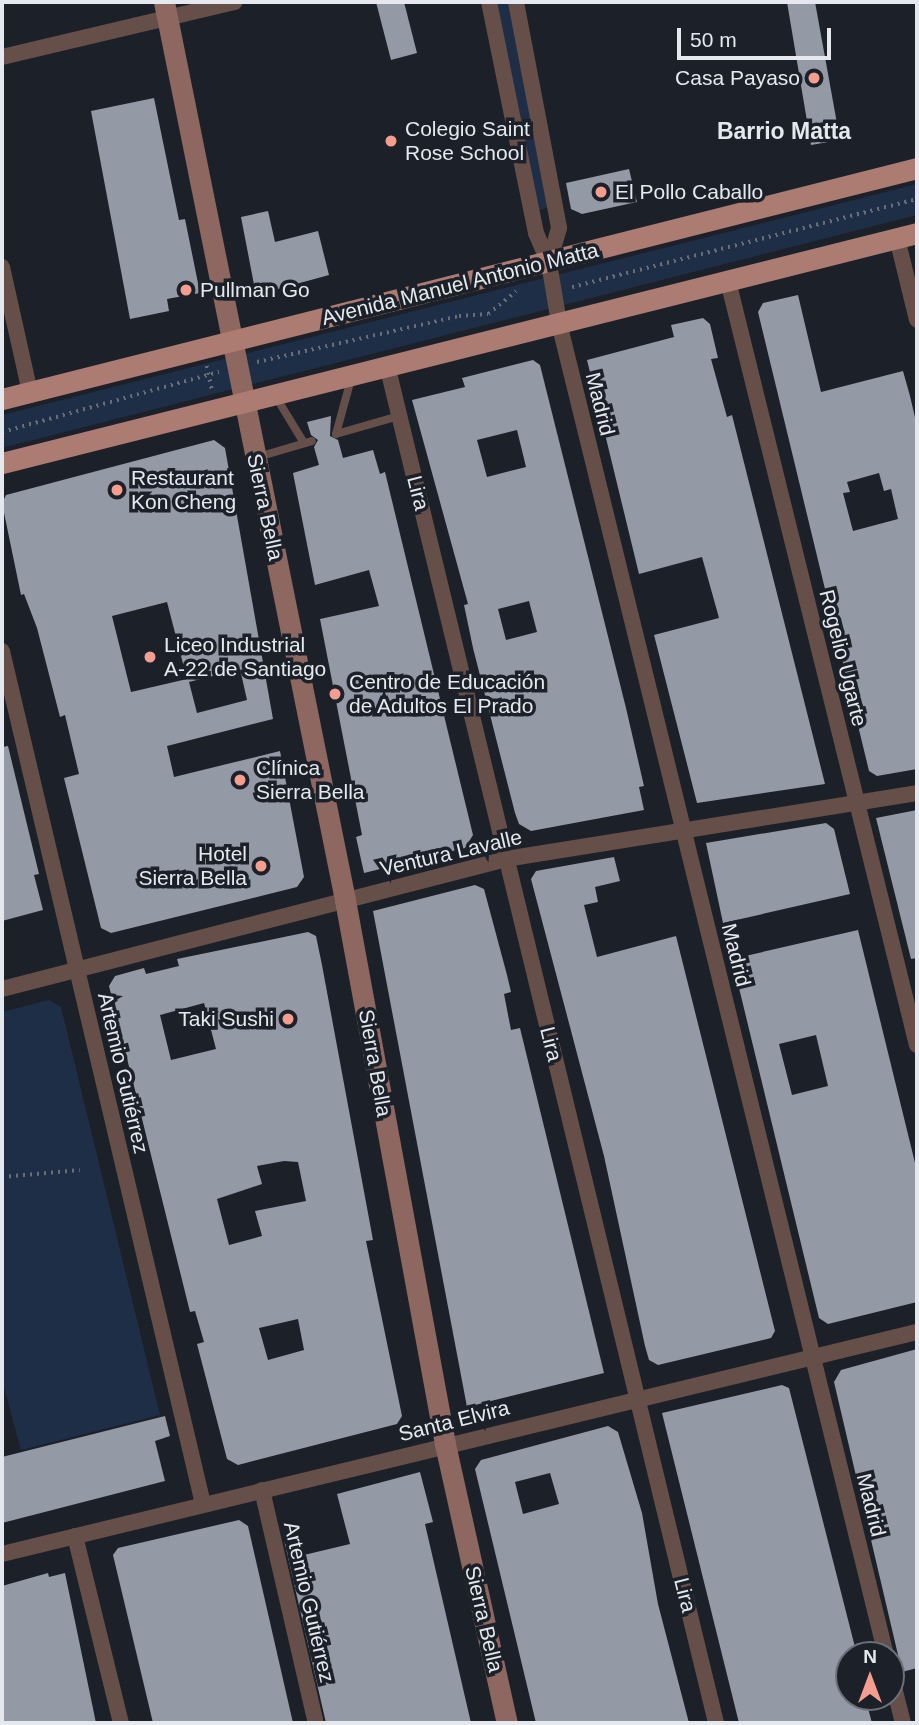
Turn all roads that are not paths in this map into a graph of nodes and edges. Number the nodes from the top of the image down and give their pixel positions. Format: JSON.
{"nodes":[{"id":1,"x":235,"y":2,"type":"edge"},
{"id":2,"x":489,"y":2,"type":"edge"},
{"id":3,"x":516,"y":2,"type":"edge"},
{"id":4,"x":166,"y":10,"type":"edge"},
{"id":5,"x":2,"y":57,"type":"edge"},
{"id":6,"x":917,"y":168,"type":"edge"},
{"id":7,"x":907,"y":236,"type":"edge"},
{"id":8,"x":2,"y":267,"type":"edge"},
{"id":9,"x":550,"y":272,"type":"junction"},
{"id":10,"x":728,"y":281,"type":"junction"},
{"id":11,"x":917,"y":320,"type":"edge"},
{"id":12,"x":559,"y":323,"type":"junction"},
{"id":13,"x":229,"y":340,"type":"junction"},
{"id":14,"x":387,"y":365,"type":"junction"},
{"id":15,"x":352,"y":374,"type":"junction"},
{"id":16,"x":30,"y":392,"type":"junction"},
{"id":17,"x":275,"y":394,"type":"junction"},
{"id":18,"x":2,"y":399,"type":"edge"},
{"id":19,"x":244,"y":402,"type":"junction"},
{"id":20,"x":399,"y":416,"type":"junction"},
{"id":21,"x":255,"y":457,"type":"junction"},
{"id":22,"x":2,"y":463,"type":"edge"},
{"id":23,"x":2,"y":651,"type":"edge"},
{"id":24,"x":917,"y":793,"type":"edge"},
{"id":25,"x":857,"y":803,"type":"junction"},
{"id":26,"x":684,"y":831,"type":"junction"},
{"id":27,"x":506,"y":859,"type":"junction"},
{"id":28,"x":345,"y":900,"type":"junction"},
{"id":29,"x":77,"y":970,"type":"junction"},
{"id":30,"x":2,"y":989,"type":"edge"},
{"id":31,"x":917,"y":1045,"type":"edge"},
{"id":32,"x":917,"y":1332,"type":"edge"},
{"id":33,"x":813,"y":1357,"type":"junction"},
{"id":34,"x":637,"y":1398,"type":"junction"},
{"id":35,"x":445,"y":1444,"type":"junction"},
{"id":36,"x":262,"y":1490,"type":"junction"},
{"id":37,"x":203,"y":1504,"type":"junction"},
{"id":38,"x":75,"y":1536,"type":"junction"},
{"id":39,"x":2,"y":1554,"type":"edge"},
{"id":40,"x":883,"y":1641,"type":"edge"},
{"id":41,"x":121,"y":1723,"type":"edge"},
{"id":42,"x":316,"y":1723,"type":"edge"},
{"id":43,"x":507,"y":1723,"type":"edge"},
{"id":44,"x":716,"y":1723,"type":"edge"}],
"edges":[{"from":1,"to":4,"type":"street"},
{"from":2,"to":9,"type":"street","name":"Madrid"},
{"from":3,"to":9,"type":"street","name":"Madrid"},
{"from":4,"to":5,"type":"street"},
{"from":4,"to":13,"type":"main road"},
{"from":6,"to":9,"type":"main road","name":"Avenida Manuel Antonio Matta"},
{"from":7,"to":10,"type":"main road"},
{"from":7,"to":11,"type":"street"},
{"from":8,"to":16,"type":"street"},
{"from":9,"to":12,"type":"street","name":"Madrid"},
{"from":9,"to":13,"type":"main road","name":"Avenida Manuel Antonio Matta"},
{"from":10,"to":12,"type":"main road"},
{"from":10,"to":25,"type":"street","name":"Rogelio Ugarte"},
{"from":12,"to":14,"type":"main road"},
{"from":12,"to":26,"type":"street","name":"Madrid"},
{"from":13,"to":16,"type":"main road","name":"Avenida Manuel Antonio Matta"},
{"from":13,"to":19,"type":"main road"},
{"from":14,"to":15,"type":"main road"},
{"from":14,"to":20,"type":"street","name":"Lira"},
{"from":15,"to":17,"type":"main road"},
{"from":15,"to":20,"type":"lane"},
{"from":16,"to":18,"type":"main road","name":"Avenida Manuel Antonio Matta"},
{"from":17,"to":19,"type":"main road"},
{"from":17,"to":21,"type":"lane"},
{"from":19,"to":21,"type":"main road","name":"Sierra Bella"},
{"from":19,"to":22,"type":"main road"},
{"from":20,"to":27,"type":"street","name":"Lira"},
{"from":21,"to":28,"type":"main road","name":"Sierra Bella"},
{"from":23,"to":29,"type":"street","name":"Artemio Gutiérrez"},
{"from":24,"to":25,"type":"street","name":"Ventura Lavalle"},
{"from":25,"to":26,"type":"street","name":"Ventura Lavalle"},
{"from":25,"to":31,"type":"street","name":"Rogelio Ugarte"},
{"from":26,"to":27,"type":"street","name":"Ventura Lavalle"},
{"from":26,"to":33,"type":"street","name":"Madrid"},
{"from":27,"to":28,"type":"street","name":"Ventura Lavalle"},
{"from":27,"to":34,"type":"street","name":"Lira"},
{"from":28,"to":29,"type":"street","name":"Ventura Lavalle"},
{"from":28,"to":35,"type":"main road","name":"Sierra Bella"},
{"from":29,"to":30,"type":"street","name":"Ventura Lavalle"},
{"from":29,"to":37,"type":"street","name":"Artemio Gutiérrez"},
{"from":32,"to":33,"type":"street","name":"Santa Elvira"},
{"from":33,"to":34,"type":"street","name":"Santa Elvira"},
{"from":33,"to":40,"type":"street","name":"Madrid"},
{"from":34,"to":35,"type":"street","name":"Santa Elvira"},
{"from":34,"to":44,"type":"street","name":"Lira"},
{"from":35,"to":36,"type":"street","name":"Santa Elvira"},
{"from":35,"to":43,"type":"main road","name":"Sierra Bella"},
{"from":36,"to":37,"type":"street","name":"Santa Elvira"},
{"from":36,"to":42,"type":"street","name":"Artemio Gutiérrez"},
{"from":37,"to":38,"type":"street","name":"Santa Elvira"},
{"from":38,"to":39,"type":"street","name":"Santa Elvira"},
{"from":38,"to":41,"type":"street"}]}
